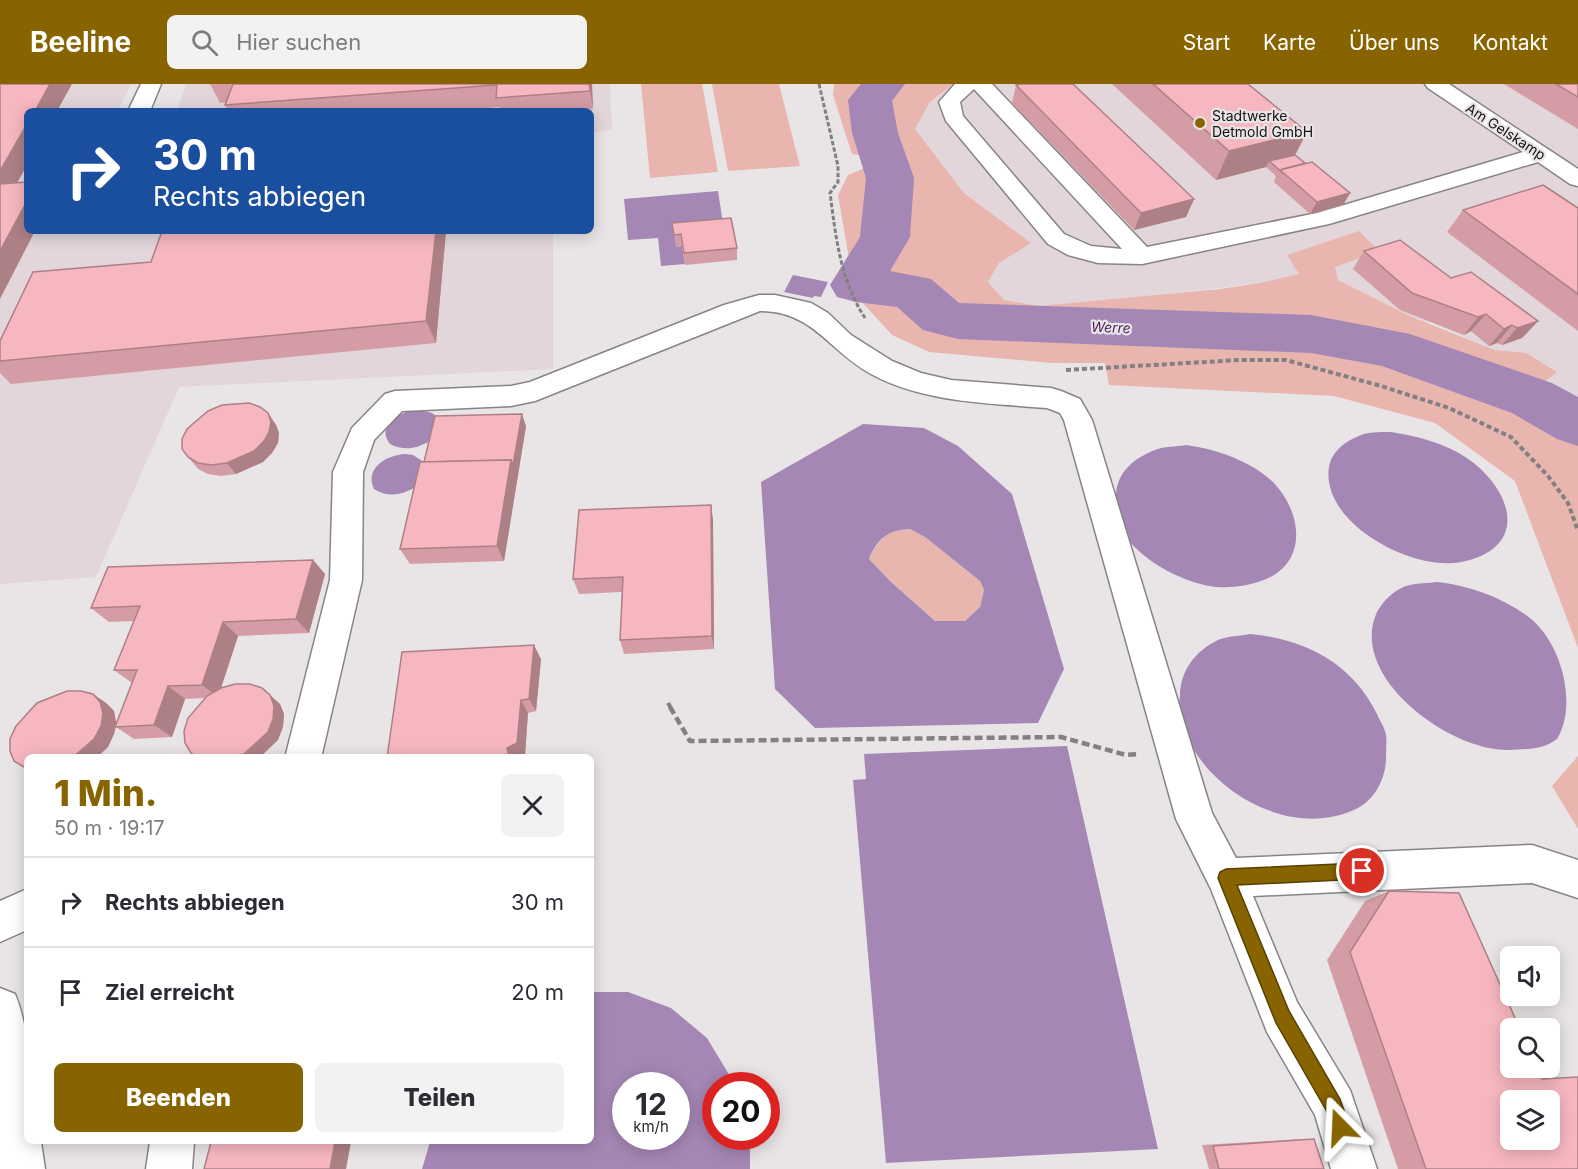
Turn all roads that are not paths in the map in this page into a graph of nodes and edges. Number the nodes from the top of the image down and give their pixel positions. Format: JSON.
{"nodes":[{"id":1,"x":150,"y":84,"type":"edge"},
{"id":2,"x":968,"y":84,"type":"edge"},
{"id":3,"x":981,"y":84,"type":"edge"},
{"id":4,"x":1435,"y":84,"type":"edge"},
{"id":5,"x":140,"y":108,"type":"edge"},
{"id":6,"x":1542,"y":154,"type":"junction"},
{"id":7,"x":1578,"y":178,"type":"edge"},
{"id":8,"x":1143,"y":256,"type":"junction"},
{"id":9,"x":304,"y":754,"type":"edge"},
{"id":10,"x":1226,"y":878,"type":"junction"},
{"id":11,"x":1578,"y":879,"type":"edge"},
{"id":12,"x":24,"y":910,"type":"edge"},
{"id":13,"x":0,"y":922,"type":"edge"},
{"id":14,"x":0,"y":1009,"type":"edge"},
{"id":15,"x":172,"y":1144,"type":"edge"},
{"id":16,"x":22,"y":1169,"type":"edge"},
{"id":17,"x":169,"y":1169,"type":"edge"},
{"id":18,"x":1354,"y":1169,"type":"edge"}],
"edges":[{"from":1,"to":5,"type":"street"},
{"from":2,"to":8,"type":"street"},
{"from":3,"to":8,"type":"street"},
{"from":4,"to":6,"type":"street","name":"Am Gelskamp"},
{"from":6,"to":7,"type":"street","name":"Am Gelskamp"},
{"from":6,"to":8,"type":"street"},
{"from":9,"to":10,"type":"street"},
{"from":10,"to":11,"type":"street"},
{"from":10,"to":18,"type":"street"},
{"from":12,"to":13,"type":"street"},
{"from":14,"to":16,"type":"street"},
{"from":15,"to":17,"type":"street"}]}
